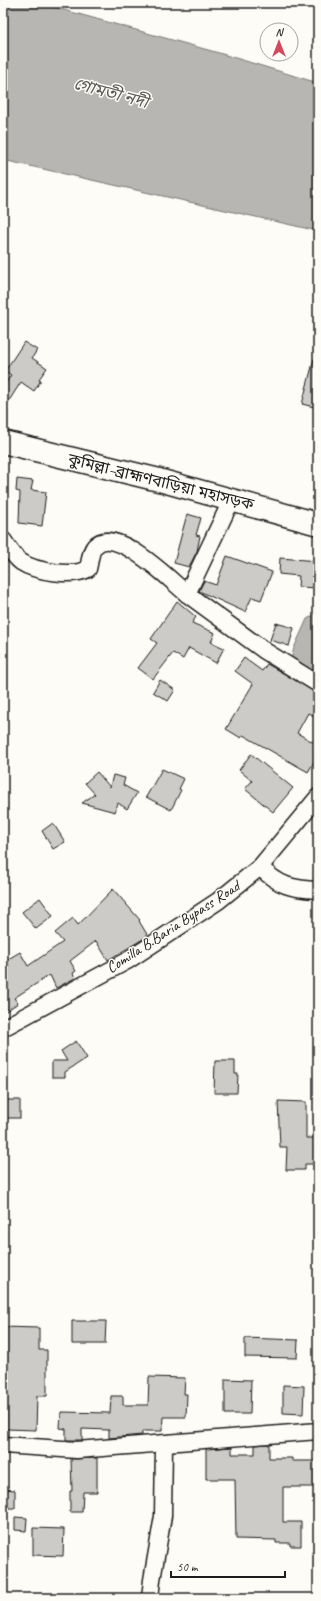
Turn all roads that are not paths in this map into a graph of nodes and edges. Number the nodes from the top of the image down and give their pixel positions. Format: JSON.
{"nodes":[{"id":1,"x":3,"y":442,"type":"edge"},
{"id":2,"x":232,"y":499,"type":"junction"},
{"id":3,"x":318,"y":524,"type":"edge"},
{"id":4,"x":3,"y":540,"type":"edge"},
{"id":5,"x":187,"y":594,"type":"junction"},
{"id":6,"x":318,"y":684,"type":"edge"},
{"id":7,"x":318,"y":797,"type":"edge"},
{"id":8,"x":260,"y":867,"type":"junction"},
{"id":9,"x":318,"y":890,"type":"edge"},
{"id":10,"x":3,"y":1028,"type":"edge"},
{"id":11,"x":318,"y":1431,"type":"edge"},
{"id":12,"x":164,"y":1444,"type":"junction"},
{"id":13,"x":3,"y":1445,"type":"edge"},
{"id":14,"x":150,"y":1598,"type":"edge"}],
"edges":[{"from":1,"to":2,"type":"highway","name":"কুমিল্লা–ব্রাহ্মণবাড়িয়া মহাসড়ক"},
{"from":2,"to":3,"type":"highway","name":"কুমিল্লা–ব্রাহ্মণবাড়িয়া মহাসড়ক"},
{"from":2,"to":5,"type":"street"},
{"from":4,"to":5,"type":"street"},
{"from":5,"to":6,"type":"street"},
{"from":7,"to":8,"type":"street","name":"Comilla B.Baria Bypass Road"},
{"from":8,"to":9,"type":"street"},
{"from":8,"to":10,"type":"street","name":"Comilla B.Baria Bypass Road"},
{"from":11,"to":12,"type":"street"},
{"from":12,"to":13,"type":"street"},
{"from":12,"to":14,"type":"street"}]}
